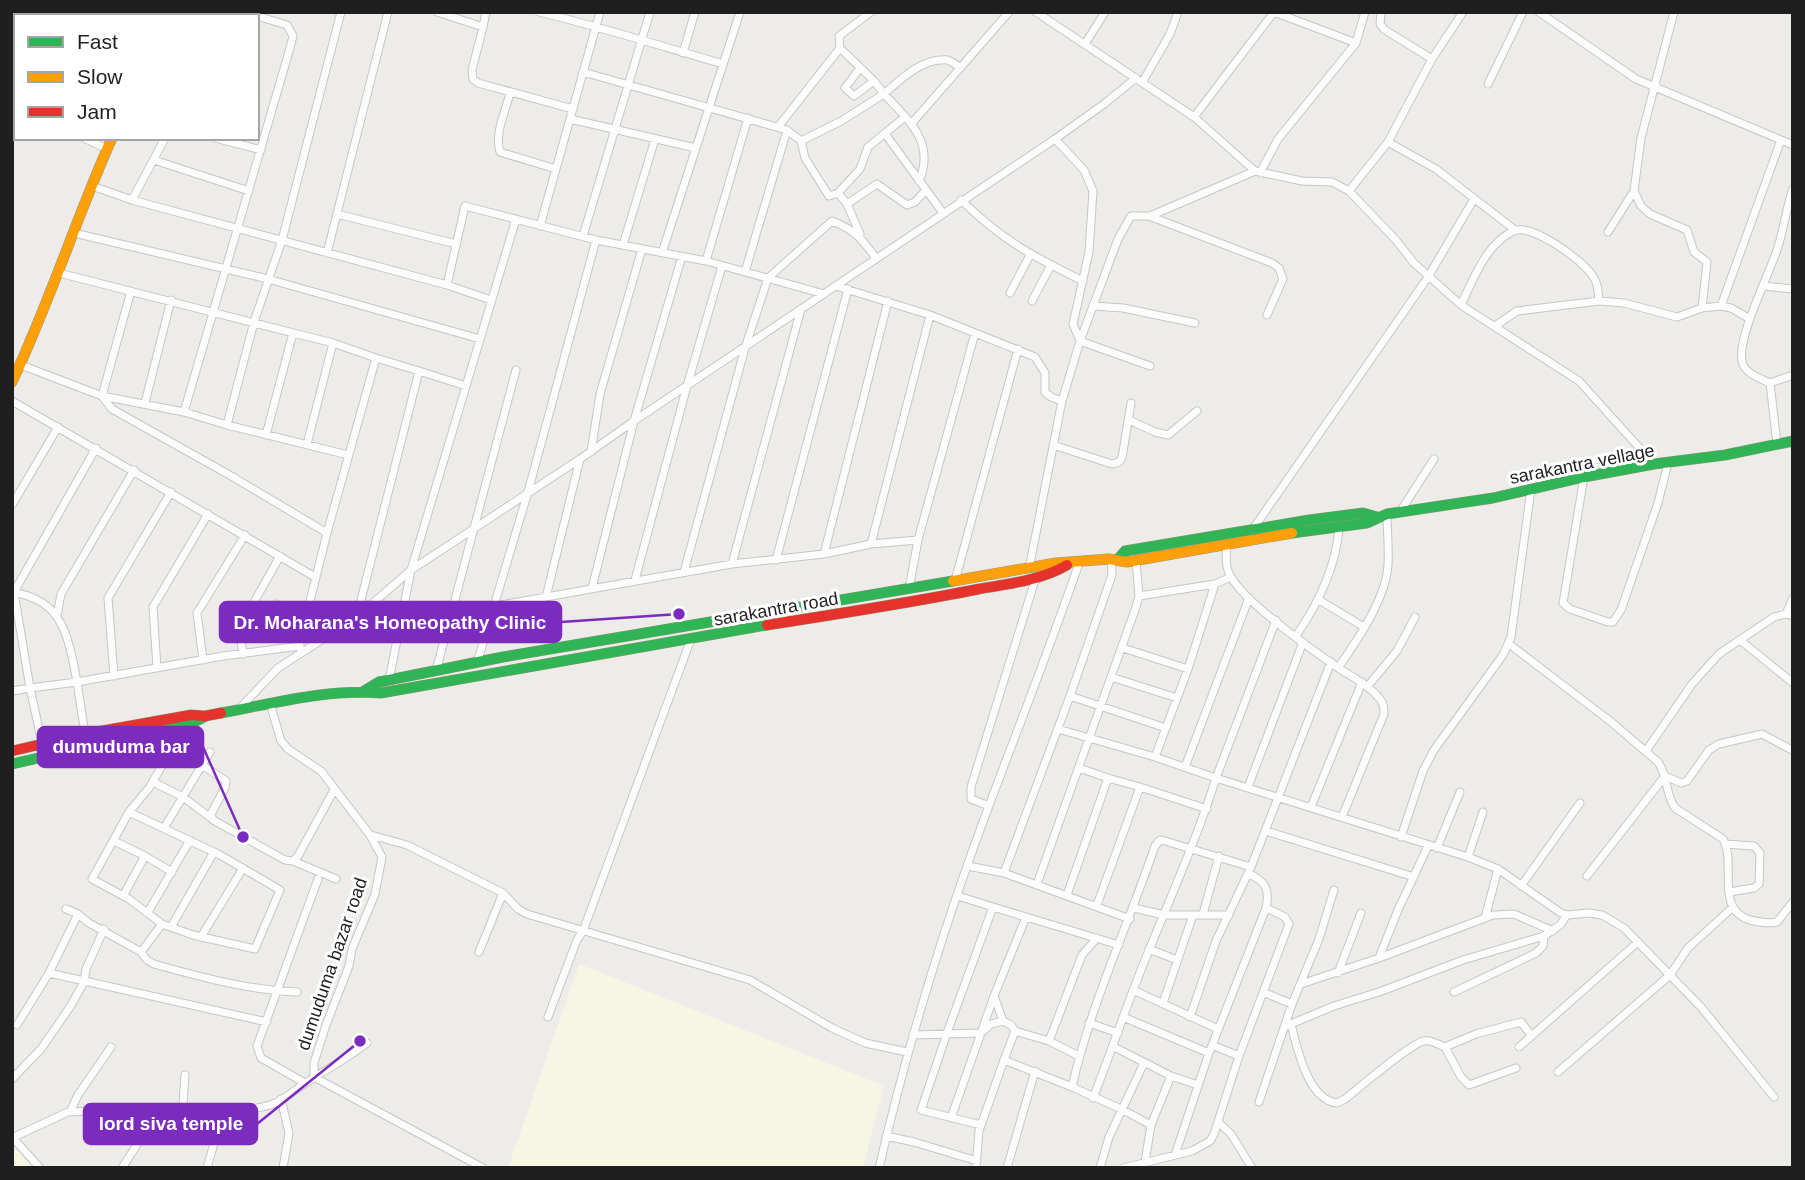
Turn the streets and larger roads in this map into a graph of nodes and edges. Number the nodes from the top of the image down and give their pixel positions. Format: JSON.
{"nodes":[{"id":1,"x":341,"y":12,"type":"edge"},
{"id":2,"x":388,"y":12,"type":"edge"},
{"id":3,"x":486,"y":12,"type":"edge"},
{"id":4,"x":539,"y":12,"type":"edge"},
{"id":5,"x":600,"y":12,"type":"edge"},
{"id":6,"x":650,"y":12,"type":"edge"},
{"id":7,"x":695,"y":12,"type":"edge"},
{"id":8,"x":740,"y":12,"type":"edge"},
{"id":9,"x":871,"y":12,"type":"edge"},
{"id":10,"x":1009,"y":12,"type":"edge"},
{"id":11,"x":1036,"y":12,"type":"edge"},
{"id":12,"x":1105,"y":12,"type":"edge"},
{"id":13,"x":1178,"y":12,"type":"edge"},
{"id":14,"x":1274,"y":12,"type":"edge"},
{"id":15,"x":1365,"y":12,"type":"edge"},
{"id":16,"x":1381,"y":12,"type":"edge"},
{"id":17,"x":1462,"y":12,"type":"edge"},
{"id":18,"x":1523,"y":12,"type":"edge"},
{"id":19,"x":1539,"y":12,"type":"edge"},
{"id":20,"x":1674,"y":12,"type":"edge"},
{"id":21,"x":435,"y":13,"type":"edge"},
{"id":22,"x":259,"y":17,"type":"edge"},
{"id":23,"x":596,"y":26,"type":"junction"},
{"id":24,"x":483,"y":27,"type":"junction"},
{"id":25,"x":641,"y":41,"type":"junction"},
{"id":26,"x":1356,"y":43,"type":"junction"},
{"id":27,"x":1085,"y":44,"type":"junction"},
{"id":28,"x":840,"y":48,"type":"junction"},
{"id":29,"x":683,"y":53,"type":"junction"},
{"id":30,"x":1432,"y":59,"type":"junction"},
{"id":31,"x":723,"y":64,"type":"junction"},
{"id":32,"x":960,"y":67,"type":"junction"},
{"id":33,"x":860,"y":68,"type":"junction"},
{"id":34,"x":583,"y":72,"type":"junction"},
{"id":35,"x":1139,"y":79,"type":"junction"},
{"id":36,"x":874,"y":81,"type":"junction"},
{"id":37,"x":628,"y":83,"type":"junction"},
{"id":38,"x":1488,"y":83,"type":"dead end"},
{"id":39,"x":1654,"y":86,"type":"junction"},
{"id":40,"x":510,"y":93,"type":"junction"},
{"id":41,"x":884,"y":94,"type":"junction"},
{"id":42,"x":709,"y":106,"type":"junction"},
{"id":43,"x":573,"y":109,"type":"junction"},
{"id":44,"x":905,"y":117,"type":"junction"},
{"id":45,"x":1194,"y":117,"type":"junction"},
{"id":46,"x":748,"y":118,"type":"junction"},
{"id":47,"x":570,"y":119,"type":"junction"},
{"id":48,"x":912,"y":123,"type":"junction"},
{"id":49,"x":778,"y":127,"type":"junction"},
{"id":50,"x":616,"y":129,"type":"junction"},
{"id":51,"x":787,"y":130,"type":"junction"},
{"id":52,"x":886,"y":135,"type":"junction"},
{"id":53,"x":655,"y":138,"type":"junction"},
{"id":54,"x":1055,"y":139,"type":"junction"},
{"id":55,"x":88,"y":140,"type":"edge"},
{"id":56,"x":111,"y":140,"type":"edge"},
{"id":57,"x":164,"y":140,"type":"edge"},
{"id":58,"x":223,"y":140,"type":"edge"},
{"id":59,"x":1781,"y":140,"type":"junction"},
{"id":60,"x":801,"y":141,"type":"junction"},
{"id":61,"x":1388,"y":142,"type":"junction"},
{"id":62,"x":1793,"y":145,"type":"edge"},
{"id":63,"x":695,"y":148,"type":"junction"},
{"id":64,"x":107,"y":149,"type":"junction"},
{"id":65,"x":261,"y":150,"type":"junction"},
{"id":66,"x":154,"y":160,"type":"junction"},
{"id":67,"x":556,"y":169,"type":"junction"},
{"id":68,"x":1257,"y":172,"type":"junction"},
{"id":69,"x":919,"y":181,"type":"junction"},
{"id":70,"x":92,"y":186,"type":"junction"},
{"id":71,"x":1793,"y":189,"type":"edge"},
{"id":72,"x":249,"y":191,"type":"junction"},
{"id":73,"x":925,"y":191,"type":"junction"},
{"id":74,"x":1349,"y":191,"type":"junction"},
{"id":75,"x":1634,"y":191,"type":"junction"},
{"id":76,"x":838,"y":193,"type":"junction"},
{"id":77,"x":1474,"y":199,"type":"junction"},
{"id":78,"x":132,"y":200,"type":"junction"},
{"id":79,"x":961,"y":200,"type":"junction"},
{"id":80,"x":847,"y":204,"type":"junction"},
{"id":81,"x":943,"y":213,"type":"junction"},
{"id":82,"x":337,"y":214,"type":"junction"},
{"id":83,"x":1149,"y":216,"type":"junction"},
{"id":84,"x":516,"y":219,"type":"junction"},
{"id":85,"x":540,"y":226,"type":"junction"},
{"id":86,"x":238,"y":229,"type":"junction"},
{"id":87,"x":1515,"y":230,"type":"junction"},
{"id":88,"x":1608,"y":232,"type":"dead end"},
{"id":89,"x":74,"y":233,"type":"junction"},
{"id":90,"x":583,"y":236,"type":"junction"},
{"id":91,"x":861,"y":238,"type":"junction"},
{"id":92,"x":282,"y":240,"type":"junction"},
{"id":93,"x":596,"y":240,"type":"junction"},
{"id":94,"x":456,"y":244,"type":"junction"},
{"id":95,"x":623,"y":245,"type":"junction"},
{"id":96,"x":642,"y":249,"type":"junction"},
{"id":97,"x":327,"y":253,"type":"junction"},
{"id":98,"x":662,"y":253,"type":"junction"},
{"id":99,"x":1030,"y":255,"type":"junction"},
{"id":100,"x":682,"y":256,"type":"junction"},
{"id":101,"x":876,"y":258,"type":"junction"},
{"id":102,"x":706,"y":261,"type":"junction"},
{"id":103,"x":1051,"y":265,"type":"junction"},
{"id":104,"x":722,"y":266,"type":"junction"},
{"id":105,"x":225,"y":270,"type":"junction"},
{"id":106,"x":745,"y":272,"type":"junction"},
{"id":107,"x":60,"y":273,"type":"junction"},
{"id":108,"x":1428,"y":277,"type":"junction"},
{"id":109,"x":768,"y":278,"type":"junction"},
{"id":110,"x":268,"y":279,"type":"junction"},
{"id":111,"x":1083,"y":281,"type":"junction"},
{"id":112,"x":447,"y":285,"type":"junction"},
{"id":113,"x":836,"y":286,"type":"junction"},
{"id":114,"x":1764,"y":286,"type":"junction"},
{"id":115,"x":848,"y":289,"type":"junction"},
{"id":116,"x":1793,"y":289,"type":"edge"},
{"id":117,"x":131,"y":290,"type":"junction"},
{"id":118,"x":1010,"y":293,"type":"dead end"},
{"id":119,"x":824,"y":294,"type":"junction"},
{"id":120,"x":171,"y":300,"type":"junction"},
{"id":121,"x":491,"y":300,"type":"junction"},
{"id":122,"x":888,"y":301,"type":"junction"},
{"id":123,"x":1599,"y":301,"type":"junction"},
{"id":124,"x":1032,"y":302,"type":"dead end"},
{"id":125,"x":1461,"y":305,"type":"junction"},
{"id":126,"x":1093,"y":306,"type":"junction"},
{"id":127,"x":1721,"y":306,"type":"junction"},
{"id":128,"x":1702,"y":308,"type":"junction"},
{"id":129,"x":801,"y":309,"type":"junction"},
{"id":130,"x":213,"y":311,"type":"junction"},
{"id":131,"x":930,"y":315,"type":"junction"},
{"id":132,"x":1267,"y":315,"type":"dead end"},
{"id":133,"x":1750,"y":319,"type":"junction"},
{"id":134,"x":254,"y":322,"type":"junction"},
{"id":135,"x":1195,"y":323,"type":"dead end"},
{"id":136,"x":1494,"y":326,"type":"junction"},
{"id":137,"x":975,"y":332,"type":"junction"},
{"id":138,"x":293,"y":333,"type":"junction"},
{"id":139,"x":480,"y":339,"type":"junction"},
{"id":140,"x":1080,"y":341,"type":"junction"},
{"id":141,"x":333,"y":343,"type":"junction"},
{"id":142,"x":745,"y":348,"type":"junction"},
{"id":143,"x":1017,"y":349,"type":"junction"},
{"id":144,"x":376,"y":358,"type":"junction"},
{"id":145,"x":21,"y":365,"type":"junction"},
{"id":146,"x":1150,"y":366,"type":"dead end"},
{"id":147,"x":419,"y":370,"type":"junction"},
{"id":148,"x":516,"y":370,"type":"dead end"},
{"id":149,"x":1793,"y":375,"type":"edge"},
{"id":150,"x":12,"y":382,"type":"edge"},
{"id":151,"x":1770,"y":383,"type":"junction"},
{"id":152,"x":466,"y":386,"type":"junction"},
{"id":153,"x":687,"y":386,"type":"junction"},
{"id":154,"x":102,"y":396,"type":"junction"},
{"id":155,"x":12,"y":401,"type":"edge"},
{"id":156,"x":1062,"y":401,"type":"junction"},
{"id":157,"x":145,"y":402,"type":"junction"},
{"id":158,"x":1131,"y":403,"type":"dead end"},
{"id":159,"x":1197,"y":411,"type":"dead end"},
{"id":160,"x":184,"y":412,"type":"junction"},
{"id":161,"x":1129,"y":420,"type":"junction"},
{"id":162,"x":634,"y":421,"type":"junction"},
{"id":163,"x":227,"y":425,"type":"junction"},
{"id":164,"x":58,"y":427,"type":"junction"},
{"id":165,"x":267,"y":435,"type":"junction"},
{"id":166,"x":1793,"y":441,"type":"edge"},
{"id":167,"x":307,"y":444,"type":"junction"},
{"id":168,"x":1777,"y":444,"type":"junction"},
{"id":169,"x":1054,"y":445,"type":"junction"},
{"id":170,"x":96,"y":448,"type":"junction"},
{"id":171,"x":591,"y":452,"type":"junction"},
{"id":172,"x":348,"y":455,"type":"junction"},
{"id":173,"x":580,"y":459,"type":"junction"},
{"id":174,"x":1434,"y":459,"type":"dead end"},
{"id":175,"x":1668,"y":463,"type":"junction"},
{"id":176,"x":1654,"y":464,"type":"junction"},
{"id":177,"x":134,"y":470,"type":"junction"},
{"id":178,"x":1584,"y":477,"type":"junction"},
{"id":179,"x":1531,"y":489,"type":"junction"},
{"id":180,"x":171,"y":492,"type":"junction"},
{"id":181,"x":528,"y":492,"type":"junction"},
{"id":182,"x":12,"y":505,"type":"edge"},
{"id":183,"x":1401,"y":512,"type":"junction"},
{"id":184,"x":208,"y":514,"type":"junction"},
{"id":185,"x":1382,"y":515,"type":"junction"},
{"id":186,"x":1339,"y":528,"type":"junction"},
{"id":187,"x":472,"y":529,"type":"junction"},
{"id":188,"x":1253,"y":529,"type":"junction"},
{"id":189,"x":327,"y":533,"type":"junction"},
{"id":190,"x":245,"y":535,"type":"junction"},
{"id":191,"x":918,"y":540,"type":"junction"},
{"id":192,"x":871,"y":544,"type":"junction"},
{"id":193,"x":1227,"y":545,"type":"junction"},
{"id":194,"x":1138,"y":548,"type":"joint"},
{"id":195,"x":824,"y":554,"type":"junction"},
{"id":196,"x":280,"y":556,"type":"junction"},
{"id":197,"x":1115,"y":559,"type":"junction"},
{"id":198,"x":776,"y":560,"type":"junction"},
{"id":199,"x":1136,"y":560,"type":"junction"},
{"id":200,"x":732,"y":564,"type":"junction"},
{"id":201,"x":1073,"y":564,"type":"junction"},
{"id":202,"x":411,"y":570,"type":"junction"},
{"id":203,"x":684,"y":572,"type":"junction"},
{"id":204,"x":1032,"y":573,"type":"junction"},
{"id":205,"x":315,"y":577,"type":"junction"},
{"id":206,"x":1231,"y":577,"type":"junction"},
{"id":207,"x":635,"y":580,"type":"junction"},
{"id":208,"x":955,"y":581,"type":"junction"},
{"id":209,"x":1215,"y":584,"type":"junction"},
{"id":210,"x":592,"y":588,"type":"junction"},
{"id":211,"x":909,"y":589,"type":"junction"},
{"id":212,"x":13,"y":591,"type":"edge"},
{"id":213,"x":1139,"y":596,"type":"junction"},
{"id":214,"x":546,"y":597,"type":"junction"},
{"id":215,"x":1250,"y":598,"type":"junction"},
{"id":216,"x":1793,"y":598,"type":"edge"},
{"id":217,"x":1319,"y":600,"type":"junction"},
{"id":218,"x":276,"y":604,"type":"dead end"},
{"id":219,"x":495,"y":606,"type":"junction"},
{"id":220,"x":1789,"y":615,"type":"edge"},
{"id":221,"x":57,"y":616,"type":"junction"},
{"id":222,"x":306,"y":617,"type":"junction"},
{"id":223,"x":357,"y":617,"type":"junction"},
{"id":224,"x":1415,"y":617,"type":"dead end"},
{"id":225,"x":1276,"y":620,"type":"junction"},
{"id":226,"x":1364,"y":627,"type":"junction"},
{"id":227,"x":1296,"y":636,"type":"junction"},
{"id":228,"x":691,"y":639,"type":"junction"},
{"id":229,"x":1740,"y":640,"type":"junction"},
{"id":230,"x":1303,"y":642,"type":"junction"},
{"id":231,"x":1508,"y":645,"type":"junction"},
{"id":232,"x":1123,"y":648,"type":"junction"},
{"id":233,"x":300,"y":649,"type":"junction"},
{"id":234,"x":243,"y":654,"type":"junction"},
{"id":235,"x":203,"y":660,"type":"junction"},
{"id":236,"x":1331,"y":662,"type":"junction"},
{"id":237,"x":477,"y":663,"type":"junction"},
{"id":238,"x":157,"y":668,"type":"junction"},
{"id":239,"x":1188,"y":668,"type":"junction"},
{"id":240,"x":1338,"y":668,"type":"junction"},
{"id":241,"x":436,"y":671,"type":"junction"},
{"id":242,"x":114,"y":676,"type":"junction"},
{"id":243,"x":1111,"y":677,"type":"junction"},
{"id":244,"x":389,"y":680,"type":"junction"},
{"id":245,"x":77,"y":682,"type":"junction"},
{"id":246,"x":1793,"y":683,"type":"edge"},
{"id":247,"x":1365,"y":685,"type":"junction"},
{"id":248,"x":30,"y":688,"type":"junction"},
{"id":249,"x":12,"y":691,"type":"edge"},
{"id":250,"x":364,"y":691,"type":"junction"},
{"id":251,"x":1070,"y":696,"type":"junction"},
{"id":252,"x":1177,"y":698,"type":"junction"},
{"id":253,"x":270,"y":703,"type":"junction"},
{"id":254,"x":1100,"y":706,"type":"junction"},
{"id":255,"x":238,"y":710,"type":"junction"},
{"id":256,"x":205,"y":716,"type":"junction"},
{"id":257,"x":186,"y":725,"type":"junction"},
{"id":258,"x":1166,"y":728,"type":"junction"},
{"id":259,"x":1058,"y":729,"type":"junction"},
{"id":260,"x":85,"y":734,"type":"junction"},
{"id":261,"x":1089,"y":738,"type":"junction"},
{"id":262,"x":42,"y":743,"type":"junction"},
{"id":263,"x":1791,"y":750,"type":"edge"},
{"id":264,"x":12,"y":751,"type":"edge"},
{"id":265,"x":1646,"y":751,"type":"junction"},
{"id":266,"x":210,"y":752,"type":"dead end"},
{"id":267,"x":1155,"y":757,"type":"junction"},
{"id":268,"x":12,"y":764,"type":"edge"},
{"id":269,"x":202,"y":765,"type":"junction"},
{"id":270,"x":1079,"y":768,"type":"junction"},
{"id":271,"x":1185,"y":768,"type":"junction"},
{"id":272,"x":1665,"y":776,"type":"junction"},
{"id":273,"x":1108,"y":778,"type":"junction"},
{"id":274,"x":1216,"y":778,"type":"junction"},
{"id":275,"x":153,"y":782,"type":"junction"},
{"id":276,"x":1248,"y":787,"type":"junction"},
{"id":277,"x":1140,"y":788,"type":"junction"},
{"id":278,"x":334,"y":790,"type":"junction"},
{"id":279,"x":1460,"y":792,"type":"dead end"},
{"id":280,"x":183,"y":797,"type":"junction"},
{"id":281,"x":1279,"y":798,"type":"junction"},
{"id":282,"x":1580,"y":803,"type":"dead end"},
{"id":283,"x":989,"y":806,"type":"junction"},
{"id":284,"x":1311,"y":807,"type":"junction"},
{"id":285,"x":1207,"y":809,"type":"junction"},
{"id":286,"x":129,"y":812,"type":"junction"},
{"id":287,"x":1483,"y":812,"type":"dead end"},
{"id":288,"x":211,"y":817,"type":"junction"},
{"id":289,"x":1342,"y":817,"type":"junction"},
{"id":290,"x":164,"y":828,"type":"junction"},
{"id":291,"x":1266,"y":831,"type":"junction"},
{"id":292,"x":370,"y":835,"type":"junction"},
{"id":293,"x":1401,"y":837,"type":"junction"},
{"id":294,"x":190,"y":840,"type":"junction"},
{"id":295,"x":114,"y":841,"type":"junction"},
{"id":296,"x":1726,"y":844,"type":"junction"},
{"id":297,"x":1192,"y":847,"type":"junction"},
{"id":298,"x":1433,"y":847,"type":"junction"},
{"id":299,"x":214,"y":852,"type":"junction"},
{"id":300,"x":145,"y":856,"type":"junction"},
{"id":301,"x":1219,"y":856,"type":"junction"},
{"id":302,"x":1468,"y":857,"type":"junction"},
{"id":303,"x":293,"y":861,"type":"junction"},
{"id":304,"x":968,"y":866,"type":"junction"},
{"id":305,"x":243,"y":868,"type":"junction"},
{"id":306,"x":1497,"y":869,"type":"junction"},
{"id":307,"x":1250,"y":870,"type":"junction"},
{"id":308,"x":172,"y":872,"type":"junction"},
{"id":309,"x":1004,"y":873,"type":"junction"},
{"id":310,"x":1587,"y":876,"type":"dead end"},
{"id":311,"x":1414,"y":877,"type":"junction"},
{"id":312,"x":317,"y":879,"type":"dead end"},
{"id":313,"x":336,"y":879,"type":"dead end"},
{"id":314,"x":1037,"y":884,"type":"junction"},
{"id":315,"x":1521,"y":886,"type":"junction"},
{"id":316,"x":1334,"y":890,"type":"dead end"},
{"id":317,"x":1729,"y":892,"type":"junction"},
{"id":318,"x":503,"y":893,"type":"junction"},
{"id":319,"x":1068,"y":895,"type":"junction"},
{"id":320,"x":122,"y":896,"type":"junction"},
{"id":321,"x":958,"y":897,"type":"junction"},
{"id":322,"x":1793,"y":902,"type":"edge"},
{"id":323,"x":1097,"y":905,"type":"junction"},
{"id":324,"x":993,"y":907,"type":"junction"},
{"id":325,"x":1134,"y":908,"type":"junction"},
{"id":326,"x":1266,"y":908,"type":"junction"},
{"id":327,"x":1732,"y":908,"type":"junction"},
{"id":328,"x":66,"y":909,"type":"dead end"},
{"id":329,"x":148,"y":912,"type":"junction"},
{"id":330,"x":1361,"y":913,"type":"dead end"},
{"id":331,"x":78,"y":914,"type":"junction"},
{"id":332,"x":1203,"y":914,"type":"junction"},
{"id":333,"x":1164,"y":915,"type":"junction"},
{"id":334,"x":1193,"y":915,"type":"junction"},
{"id":335,"x":1229,"y":915,"type":"junction"},
{"id":336,"x":1567,"y":915,"type":"junction"},
{"id":337,"x":1026,"y":918,"type":"junction"},
{"id":338,"x":1485,"y":918,"type":"junction"},
{"id":339,"x":1130,"y":919,"type":"junction"},
{"id":340,"x":162,"y":924,"type":"junction"},
{"id":341,"x":172,"y":927,"type":"junction"},
{"id":342,"x":104,"y":929,"type":"junction"},
{"id":343,"x":583,"y":931,"type":"junction"},
{"id":344,"x":1553,"y":931,"type":"junction"},
{"id":345,"x":1544,"y":936,"type":"junction"},
{"id":346,"x":201,"y":937,"type":"junction"},
{"id":347,"x":1097,"y":938,"type":"junction"},
{"id":348,"x":1638,"y":942,"type":"junction"},
{"id":349,"x":1119,"y":945,"type":"junction"},
{"id":350,"x":1149,"y":948,"type":"junction"},
{"id":351,"x":141,"y":952,"type":"junction"},
{"id":352,"x":479,"y":952,"type":"dead end"},
{"id":353,"x":1379,"y":958,"type":"junction"},
{"id":354,"x":1177,"y":960,"type":"junction"},
{"id":355,"x":49,"y":973,"type":"junction"},
{"id":356,"x":1338,"y":973,"type":"junction"},
{"id":357,"x":1670,"y":975,"type":"junction"},
{"id":358,"x":84,"y":982,"type":"junction"},
{"id":359,"x":1301,"y":984,"type":"junction"},
{"id":360,"x":1133,"y":990,"type":"junction"},
{"id":361,"x":278,"y":991,"type":"junction"},
{"id":362,"x":297,"y":992,"type":"dead end"},
{"id":363,"x":1454,"y":992,"type":"dead end"},
{"id":364,"x":1265,"y":993,"type":"junction"},
{"id":365,"x":994,"y":996,"type":"junction"},
{"id":366,"x":1163,"y":1003,"type":"junction"},
{"id":367,"x":1292,"y":1004,"type":"junction"},
{"id":368,"x":548,"y":1017,"type":"dead end"},
{"id":369,"x":1123,"y":1017,"type":"junction"},
{"id":370,"x":1190,"y":1017,"type":"junction"},
{"id":371,"x":1003,"y":1021,"type":"junction"},
{"id":372,"x":267,"y":1022,"type":"junction"},
{"id":373,"x":1089,"y":1023,"type":"junction"},
{"id":374,"x":17,"y":1025,"type":"dead end"},
{"id":375,"x":1289,"y":1025,"type":"junction"},
{"id":376,"x":1218,"y":1029,"type":"junction"},
{"id":377,"x":1014,"y":1031,"type":"junction"},
{"id":378,"x":947,"y":1033,"type":"junction"},
{"id":379,"x":981,"y":1033,"type":"junction"},
{"id":380,"x":1118,"y":1033,"type":"junction"},
{"id":381,"x":913,"y":1035,"type":"junction"},
{"id":382,"x":1532,"y":1036,"type":"junction"},
{"id":383,"x":1049,"y":1041,"type":"junction"},
{"id":384,"x":367,"y":1043,"type":"dead end"},
{"id":385,"x":111,"y":1047,"type":"dead end"},
{"id":386,"x":1114,"y":1047,"type":"junction"},
{"id":387,"x":1445,"y":1047,"type":"junction"},
{"id":388,"x":1519,"y":1047,"type":"dead end"},
{"id":389,"x":1210,"y":1049,"type":"junction"},
{"id":390,"x":907,"y":1052,"type":"junction"},
{"id":391,"x":1079,"y":1056,"type":"junction"},
{"id":392,"x":1239,"y":1056,"type":"junction"},
{"id":393,"x":1004,"y":1060,"type":"junction"},
{"id":394,"x":1144,"y":1063,"type":"junction"},
{"id":395,"x":1516,"y":1068,"type":"dead end"},
{"id":396,"x":1035,"y":1071,"type":"junction"},
{"id":397,"x":1558,"y":1072,"type":"dead end"},
{"id":398,"x":185,"y":1075,"type":"dead end"},
{"id":399,"x":1171,"y":1076,"type":"junction"},
{"id":400,"x":314,"y":1077,"type":"junction"},
{"id":401,"x":12,"y":1079,"type":"edge"},
{"id":402,"x":305,"y":1083,"type":"junction"},
{"id":403,"x":1198,"y":1085,"type":"junction"},
{"id":404,"x":1072,"y":1087,"type":"junction"},
{"id":405,"x":1774,"y":1097,"type":"dead end"},
{"id":406,"x":1093,"y":1098,"type":"junction"},
{"id":407,"x":281,"y":1099,"type":"junction"},
{"id":408,"x":1259,"y":1102,"type":"dead end"},
{"id":409,"x":1121,"y":1109,"type":"junction"},
{"id":410,"x":70,"y":1112,"type":"junction"},
{"id":411,"x":217,"y":1113,"type":"junction"},
{"id":412,"x":182,"y":1117,"type":"junction"},
{"id":413,"x":951,"y":1118,"type":"junction"},
{"id":414,"x":1218,"y":1122,"type":"junction"},
{"id":415,"x":981,"y":1125,"type":"junction"},
{"id":416,"x":1151,"y":1125,"type":"junction"},
{"id":417,"x":149,"y":1126,"type":"junction"},
{"id":418,"x":886,"y":1136,"type":"junction"},
{"id":419,"x":13,"y":1138,"type":"edge"},
{"id":420,"x":1175,"y":1155,"type":"junction"},
{"id":421,"x":1145,"y":1162,"type":"junction"},
{"id":422,"x":976,"y":1165,"type":"edge"},
{"id":423,"x":40,"y":1168,"type":"edge"},
{"id":424,"x":122,"y":1168,"type":"edge"},
{"id":425,"x":207,"y":1168,"type":"edge"},
{"id":426,"x":283,"y":1168,"type":"edge"},
{"id":427,"x":483,"y":1168,"type":"edge"},
{"id":428,"x":879,"y":1168,"type":"edge"},
{"id":429,"x":1007,"y":1168,"type":"edge"},
{"id":430,"x":1100,"y":1168,"type":"edge"},
{"id":431,"x":1123,"y":1168,"type":"edge"},
{"id":432,"x":1252,"y":1168,"type":"edge"}],
"edges":[{"from":1,"to":92,"type":"street"},
{"from":2,"to":82,"type":"street"},
{"from":3,"to":24,"type":"street"},
{"from":4,"to":23,"type":"street"},
{"from":5,"to":23,"type":"street"},
{"from":6,"to":25,"type":"street"},
{"from":7,"to":29,"type":"street"},
{"from":8,"to":31,"type":"street"},
{"from":9,"to":28,"type":"street"},
{"from":10,"to":32,"type":"street"},
{"from":11,"to":27,"type":"street"},
{"from":12,"to":27,"type":"street"},
{"from":13,"to":35,"type":"street"},
{"from":14,"to":26,"type":"street"},
{"from":14,"to":45,"type":"street"},
{"from":15,"to":26,"type":"street"},
{"from":16,"to":30,"type":"street"},
{"from":17,"to":30,"type":"street"},
{"from":18,"to":38,"type":"street"},
{"from":19,"to":39,"type":"street"},
{"from":20,"to":39,"type":"street"},
{"from":21,"to":24,"type":"street"},
{"from":22,"to":65,"type":"street"},
{"from":23,"to":25,"type":"street"},
{"from":23,"to":34,"type":"street"},
{"from":24,"to":40,"type":"street"},
{"from":25,"to":29,"type":"street"},
{"from":25,"to":37,"type":"street"},
{"from":26,"to":68,"type":"street"},
{"from":27,"to":35,"type":"street"},
{"from":28,"to":33,"type":"street"},
{"from":28,"to":49,"type":"street"},
{"from":29,"to":31,"type":"street"},
{"from":30,"to":61,"type":"street"},
{"from":31,"to":42,"type":"street"},
{"from":32,"to":41,"type":"street"},
{"from":32,"to":48,"type":"street"},
{"from":33,"to":36,"type":"street"},
{"from":33,"to":36,"type":"street"},
{"from":34,"to":37,"type":"street"},
{"from":34,"to":43,"type":"street"},
{"from":35,"to":45,"type":"street"},
{"from":35,"to":54,"type":"street"},
{"from":36,"to":41,"type":"street"},
{"from":37,"to":42,"type":"street"},
{"from":37,"to":50,"type":"street"},
{"from":39,"to":59,"type":"street"},
{"from":39,"to":75,"type":"street"},
{"from":40,"to":43,"type":"street"},
{"from":40,"to":67,"type":"street"},
{"from":41,"to":44,"type":"street"},
{"from":41,"to":60,"type":"street"},
{"from":42,"to":46,"type":"street"},
{"from":42,"to":63,"type":"street"},
{"from":43,"to":47,"type":"street"},
{"from":44,"to":48,"type":"street"},
{"from":44,"to":52,"type":"street"},
{"from":45,"to":68,"type":"street"},
{"from":46,"to":49,"type":"street"},
{"from":46,"to":102,"type":"street"},
{"from":47,"to":50,"type":"street"},
{"from":47,"to":67,"type":"street"},
{"from":48,"to":69,"type":"street"},
{"from":49,"to":51,"type":"street"},
{"from":50,"to":53,"type":"street"},
{"from":50,"to":90,"type":"street"},
{"from":51,"to":60,"type":"street"},
{"from":51,"to":106,"type":"street"},
{"from":52,"to":69,"type":"street"},
{"from":52,"to":76,"type":"street"},
{"from":53,"to":63,"type":"street"},
{"from":53,"to":95,"type":"street"},
{"from":54,"to":79,"type":"street"},
{"from":54,"to":111,"type":"street"},
{"from":55,"to":64,"type":"street"},
{"from":56,"to":64,"type":"street"},
{"from":57,"to":66,"type":"street"},
{"from":58,"to":65,"type":"street"},
{"from":59,"to":62,"type":"street"},
{"from":59,"to":127,"type":"street"},
{"from":60,"to":76,"type":"street"},
{"from":61,"to":74,"type":"street"},
{"from":61,"to":77,"type":"street"},
{"from":63,"to":98,"type":"street"},
{"from":64,"to":70,"type":"street"},
{"from":65,"to":72,"type":"street"},
{"from":66,"to":72,"type":"street"},
{"from":66,"to":78,"type":"street"},
{"from":67,"to":85,"type":"street"},
{"from":68,"to":74,"type":"street"},
{"from":68,"to":83,"type":"street"},
{"from":69,"to":73,"type":"street"},
{"from":70,"to":78,"type":"street"},
{"from":70,"to":89,"type":"street"},
{"from":71,"to":114,"type":"street"},
{"from":72,"to":86,"type":"street"},
{"from":73,"to":80,"type":"street"},
{"from":73,"to":81,"type":"street"},
{"from":74,"to":108,"type":"street"},
{"from":75,"to":88,"type":"street"},
{"from":75,"to":128,"type":"street"},
{"from":76,"to":80,"type":"street"},
{"from":77,"to":87,"type":"street"},
{"from":77,"to":108,"type":"street"},
{"from":78,"to":86,"type":"street"},
{"from":79,"to":81,"type":"street"},
{"from":79,"to":99,"type":"street"},
{"from":80,"to":91,"type":"street"},
{"from":81,"to":101,"type":"street"},
{"from":82,"to":94,"type":"street"},
{"from":82,"to":97,"type":"street"},
{"from":83,"to":126,"type":"street"},
{"from":83,"to":132,"type":"street"},
{"from":84,"to":85,"type":"street"},
{"from":84,"to":94,"type":"street"},
{"from":84,"to":121,"type":"street"},
{"from":85,"to":90,"type":"street"},
{"from":86,"to":92,"type":"street"},
{"from":86,"to":105,"type":"street"},
{"from":87,"to":123,"type":"street"},
{"from":87,"to":125,"type":"street"},
{"from":89,"to":105,"type":"street"},
{"from":89,"to":107,"type":"street"},
{"from":90,"to":93,"type":"street"},
{"from":91,"to":101,"type":"street"},
{"from":91,"to":109,"type":"street"},
{"from":92,"to":97,"type":"street"},
{"from":92,"to":110,"type":"street"},
{"from":93,"to":95,"type":"street"},
{"from":93,"to":181,"type":"street"},
{"from":94,"to":112,"type":"street"},
{"from":95,"to":96,"type":"street"},
{"from":96,"to":98,"type":"street"},
{"from":96,"to":171,"type":"street"},
{"from":97,"to":112,"type":"street"},
{"from":98,"to":100,"type":"street"},
{"from":99,"to":103,"type":"street"},
{"from":99,"to":118,"type":"street"},
{"from":100,"to":102,"type":"street"},
{"from":100,"to":162,"type":"street"},
{"from":101,"to":113,"type":"street"},
{"from":102,"to":104,"type":"street"},
{"from":103,"to":111,"type":"street"},
{"from":103,"to":124,"type":"street"},
{"from":104,"to":106,"type":"street"},
{"from":104,"to":153,"type":"street"},
{"from":105,"to":110,"type":"street"},
{"from":105,"to":130,"type":"street"},
{"from":106,"to":109,"type":"street"},
{"from":107,"to":117,"type":"street"},
{"from":107,"to":145,"type":"street"},
{"from":108,"to":125,"type":"street"},
{"from":108,"to":188,"type":"street"},
{"from":109,"to":119,"type":"street"},
{"from":109,"to":142,"type":"street"},
{"from":110,"to":134,"type":"street"},
{"from":110,"to":139,"type":"street"},
{"from":111,"to":140,"type":"street"},
{"from":112,"to":121,"type":"street"},
{"from":113,"to":115,"type":"street"},
{"from":113,"to":119,"type":"street"},
{"from":114,"to":116,"type":"street"},
{"from":114,"to":133,"type":"street"},
{"from":115,"to":122,"type":"street"},
{"from":115,"to":198,"type":"street"},
{"from":117,"to":120,"type":"street"},
{"from":117,"to":154,"type":"street"},
{"from":119,"to":129,"type":"street"},
{"from":120,"to":130,"type":"street"},
{"from":120,"to":157,"type":"street"},
{"from":121,"to":139,"type":"street"},
{"from":122,"to":131,"type":"street"},
{"from":122,"to":195,"type":"street"},
{"from":123,"to":128,"type":"street"},
{"from":123,"to":136,"type":"street"},
{"from":125,"to":136,"type":"street"},
{"from":126,"to":135,"type":"street"},
{"from":126,"to":140,"type":"street"},
{"from":127,"to":128,"type":"street"},
{"from":127,"to":133,"type":"street"},
{"from":129,"to":142,"type":"street"},
{"from":129,"to":200,"type":"street"},
{"from":130,"to":134,"type":"street"},
{"from":130,"to":160,"type":"street"},
{"from":131,"to":137,"type":"street"},
{"from":131,"to":192,"type":"street"},
{"from":133,"to":151,"type":"street"},
{"from":134,"to":138,"type":"street"},
{"from":134,"to":163,"type":"street"},
{"from":136,"to":176,"type":"street"},
{"from":137,"to":143,"type":"street"},
{"from":137,"to":191,"type":"street"},
{"from":138,"to":141,"type":"street"},
{"from":138,"to":165,"type":"street"},
{"from":139,"to":152,"type":"street"},
{"from":140,"to":146,"type":"street"},
{"from":140,"to":156,"type":"street"},
{"from":141,"to":144,"type":"street"},
{"from":141,"to":167,"type":"street"},
{"from":142,"to":153,"type":"street"},
{"from":142,"to":203,"type":"street"},
{"from":143,"to":156,"type":"street"},
{"from":143,"to":208,"type":"street"},
{"from":144,"to":147,"type":"street"},
{"from":144,"to":172,"type":"street"},
{"from":145,"to":150,"type":"street"},
{"from":145,"to":154,"type":"street"},
{"from":147,"to":152,"type":"street"},
{"from":147,"to":223,"type":"street"},
{"from":148,"to":187,"type":"street"},
{"from":149,"to":151,"type":"street"},
{"from":151,"to":168,"type":"street"},
{"from":152,"to":202,"type":"street"},
{"from":153,"to":162,"type":"street"},
{"from":153,"to":207,"type":"street"},
{"from":154,"to":157,"type":"street"},
{"from":154,"to":189,"type":"street"},
{"from":155,"to":164,"type":"street"},
{"from":156,"to":169,"type":"street"},
{"from":157,"to":160,"type":"street"},
{"from":158,"to":161,"type":"street"},
{"from":159,"to":161,"type":"street"},
{"from":160,"to":163,"type":"street"},
{"from":161,"to":169,"type":"street"},
{"from":162,"to":171,"type":"street"},
{"from":162,"to":210,"type":"street"},
{"from":163,"to":165,"type":"street"},
{"from":164,"to":170,"type":"street"},
{"from":164,"to":182,"type":"street"},
{"from":165,"to":167,"type":"street"},
{"from":166,"to":168,"type":"street","name":"sarakantra vellage"},
{"from":167,"to":172,"type":"street"},
{"from":168,"to":175,"type":"street","name":"sarakantra vellage"},
{"from":169,"to":204,"type":"street"},
{"from":170,"to":177,"type":"street"},
{"from":170,"to":212,"type":"street"},
{"from":171,"to":173,"type":"street"},
{"from":172,"to":189,"type":"street"},
{"from":173,"to":181,"type":"street"},
{"from":173,"to":214,"type":"street"},
{"from":174,"to":183,"type":"street"},
{"from":175,"to":176,"type":"street","name":"sarakantra vellage"},
{"from":175,"to":178,"type":"street"},
{"from":176,"to":178,"type":"street","name":"sarakantra vellage"},
{"from":177,"to":180,"type":"street"},
{"from":177,"to":221,"type":"street"},
{"from":178,"to":179,"type":"street","name":"sarakantra vellage"},
{"from":179,"to":183,"type":"street","name":"sarakantra vellage"},
{"from":179,"to":231,"type":"street"},
{"from":180,"to":184,"type":"street"},
{"from":180,"to":242,"type":"street"},
{"from":181,"to":187,"type":"street"},
{"from":181,"to":219,"type":"street"},
{"from":183,"to":185,"type":"street","name":"sarakantra vellage"},
{"from":184,"to":190,"type":"street"},
{"from":184,"to":238,"type":"street"},
{"from":185,"to":186,"type":"street","name":"sarakantra vellage"},
{"from":185,"to":188,"type":"street","name":"sarakantra vellage"},
{"from":185,"to":226,"type":"street"},
{"from":186,"to":193,"type":"street","name":"sarakantra vellage"},
{"from":186,"to":217,"type":"street"},
{"from":187,"to":202,"type":"street"},
{"from":187,"to":241,"type":"street"},
{"from":188,"to":194,"type":"street","name":"sarakantra vellage"},
{"from":189,"to":205,"type":"street"},
{"from":190,"to":196,"type":"street"},
{"from":190,"to":235,"type":"street"},
{"from":191,"to":192,"type":"street"},
{"from":191,"to":211,"type":"street"},
{"from":192,"to":195,"type":"street"},
{"from":193,"to":199,"type":"street","name":"sarakantra vellage"},
{"from":193,"to":206,"type":"street"},
{"from":194,"to":197,"type":"street","name":"sarakantra road"},
{"from":195,"to":198,"type":"street"},
{"from":196,"to":205,"type":"street"},
{"from":196,"to":234,"type":"street"},
{"from":197,"to":199,"type":"street","name":"sarakantra vellage"},
{"from":197,"to":201,"type":"street","name":"sarakantra road"},
{"from":197,"to":251,"type":"street"},
{"from":198,"to":200,"type":"street"},
{"from":199,"to":213,"type":"street"},
{"from":200,"to":203,"type":"street"},
{"from":201,"to":204,"type":"street","name":"sarakantra road"},
{"from":201,"to":283,"type":"street"},
{"from":202,"to":223,"type":"street"},
{"from":202,"to":244,"type":"street"},
{"from":203,"to":207,"type":"street"},
{"from":204,"to":208,"type":"street","name":"sarakantra road"},
{"from":204,"to":228,"type":"street","name":"sarakantra road"},
{"from":204,"to":283,"type":"street"},
{"from":205,"to":222,"type":"street"},
{"from":206,"to":209,"type":"street"},
{"from":206,"to":215,"type":"street"},
{"from":207,"to":210,"type":"street"},
{"from":208,"to":211,"type":"street","name":"sarakantra road"},
{"from":209,"to":213,"type":"street"},
{"from":209,"to":239,"type":"street"},
{"from":210,"to":214,"type":"street"},
{"from":211,"to":237,"type":"street","name":"sarakantra road"},
{"from":212,"to":221,"type":"street"},
{"from":212,"to":248,"type":"street"},
{"from":213,"to":232,"type":"street"},
{"from":214,"to":219,"type":"street"},
{"from":215,"to":225,"type":"street"},
{"from":215,"to":271,"type":"street"},
{"from":216,"to":220,"type":"street"},
{"from":217,"to":226,"type":"street"},
{"from":217,"to":227,"type":"street"},
{"from":218,"to":222,"type":"street"},
{"from":219,"to":237,"type":"street"},
{"from":220,"to":229,"type":"street"},
{"from":221,"to":245,"type":"street"},
{"from":222,"to":233,"type":"street"},
{"from":223,"to":233,"type":"street"},
{"from":224,"to":247,"type":"street"},
{"from":225,"to":227,"type":"street"},
{"from":225,"to":274,"type":"street"},
{"from":226,"to":240,"type":"street"},
{"from":227,"to":230,"type":"street"},
{"from":228,"to":250,"type":"street","name":"sarakantra road"},
{"from":228,"to":343,"type":"street"},
{"from":229,"to":246,"type":"street"},
{"from":229,"to":265,"type":"street"},
{"from":230,"to":236,"type":"street"},
{"from":230,"to":276,"type":"street"},
{"from":231,"to":265,"type":"street"},
{"from":231,"to":293,"type":"street"},
{"from":232,"to":239,"type":"street"},
{"from":232,"to":243,"type":"street"},
{"from":233,"to":234,"type":"street"},
{"from":233,"to":255,"type":"street"},
{"from":234,"to":235,"type":"street"},
{"from":235,"to":238,"type":"street"},
{"from":236,"to":240,"type":"street"},
{"from":236,"to":281,"type":"street"},
{"from":237,"to":241,"type":"street","name":"sarakantra road"},
{"from":238,"to":242,"type":"street"},
{"from":239,"to":252,"type":"street"},
{"from":240,"to":247,"type":"street"},
{"from":241,"to":244,"type":"street","name":"sarakantra road"},
{"from":242,"to":245,"type":"street"},
{"from":243,"to":252,"type":"street"},
{"from":243,"to":254,"type":"street"},
{"from":244,"to":250,"type":"street","name":"sarakantra road"},
{"from":245,"to":248,"type":"street"},
{"from":245,"to":260,"type":"street"},
{"from":247,"to":284,"type":"street"},
{"from":247,"to":289,"type":"street"},
{"from":248,"to":249,"type":"street"},
{"from":248,"to":262,"type":"street"},
{"from":250,"to":253,"type":"street","name":"sarakantra road"},
{"from":251,"to":254,"type":"street"},
{"from":251,"to":259,"type":"street"},
{"from":252,"to":258,"type":"street"},
{"from":253,"to":255,"type":"street"},
{"from":253,"to":278,"type":"street","name":"dumuduma bazar road"},
{"from":254,"to":258,"type":"street"},
{"from":254,"to":261,"type":"street"},
{"from":255,"to":256,"type":"street"},
{"from":256,"to":257,"type":"street"},
{"from":256,"to":260,"type":"street"},
{"from":257,"to":268,"type":"street"},
{"from":257,"to":275,"type":"street"},
{"from":258,"to":267,"type":"street"},
{"from":259,"to":261,"type":"street"},
{"from":259,"to":309,"type":"street"},
{"from":260,"to":262,"type":"street"},
{"from":261,"to":267,"type":"street"},
{"from":261,"to":270,"type":"street"},
{"from":262,"to":264,"type":"street"},
{"from":263,"to":272,"type":"street"},
{"from":265,"to":272,"type":"street"},
{"from":266,"to":269,"type":"street"},
{"from":267,"to":271,"type":"street"},
{"from":269,"to":280,"type":"street"},
{"from":269,"to":288,"type":"street"},
{"from":270,"to":273,"type":"street"},
{"from":270,"to":314,"type":"street"},
{"from":271,"to":274,"type":"street"},
{"from":272,"to":296,"type":"street"},
{"from":272,"to":310,"type":"street"},
{"from":273,"to":277,"type":"street"},
{"from":273,"to":319,"type":"street"},
{"from":274,"to":276,"type":"street"},
{"from":274,"to":285,"type":"street"},
{"from":275,"to":280,"type":"street"},
{"from":275,"to":286,"type":"street"},
{"from":276,"to":281,"type":"street"},
{"from":277,"to":285,"type":"street"},
{"from":277,"to":323,"type":"street"},
{"from":278,"to":292,"type":"street","name":"dumuduma bazar road"},
{"from":278,"to":303,"type":"street"},
{"from":279,"to":298,"type":"street"},
{"from":280,"to":288,"type":"street"},
{"from":280,"to":290,"type":"street"},
{"from":281,"to":284,"type":"street"},
{"from":281,"to":291,"type":"street"},
{"from":282,"to":315,"type":"street"},
{"from":283,"to":304,"type":"street"},
{"from":284,"to":289,"type":"street"},
{"from":285,"to":297,"type":"street"},
{"from":286,"to":290,"type":"street"},
{"from":286,"to":295,"type":"street"},
{"from":287,"to":302,"type":"street"},
{"from":288,"to":303,"type":"street"},
{"from":289,"to":293,"type":"street"},
{"from":290,"to":294,"type":"street"},
{"from":291,"to":307,"type":"street"},
{"from":291,"to":311,"type":"street"},
{"from":292,"to":318,"type":"street"},
{"from":292,"to":400,"type":"street","name":"dumuduma bazar road"},
{"from":293,"to":298,"type":"street"},
{"from":294,"to":299,"type":"street"},
{"from":294,"to":308,"type":"street"},
{"from":295,"to":300,"type":"street"},
{"from":295,"to":320,"type":"street"},
{"from":296,"to":317,"type":"street"},
{"from":296,"to":317,"type":"street"},
{"from":297,"to":301,"type":"street"},
{"from":297,"to":325,"type":"street"},
{"from":297,"to":333,"type":"street"},
{"from":298,"to":302,"type":"street"},
{"from":298,"to":311,"type":"street"},
{"from":299,"to":305,"type":"street"},
{"from":299,"to":341,"type":"street"},
{"from":300,"to":308,"type":"street"},
{"from":300,"to":320,"type":"street"},
{"from":301,"to":307,"type":"street"},
{"from":301,"to":332,"type":"street"},
{"from":302,"to":306,"type":"street"},
{"from":303,"to":313,"type":"street"},
{"from":304,"to":309,"type":"street"},
{"from":304,"to":321,"type":"street"},
{"from":305,"to":346,"type":"street"},
{"from":305,"to":346,"type":"street"},
{"from":306,"to":315,"type":"street"},
{"from":306,"to":338,"type":"street"},
{"from":307,"to":326,"type":"street"},
{"from":307,"to":335,"type":"street"},
{"from":308,"to":329,"type":"street"},
{"from":309,"to":314,"type":"street"},
{"from":311,"to":353,"type":"street"},
{"from":312,"to":361,"type":"street"},
{"from":314,"to":319,"type":"street"},
{"from":315,"to":336,"type":"street"},
{"from":316,"to":359,"type":"street"},
{"from":317,"to":327,"type":"street"},
{"from":318,"to":343,"type":"street"},
{"from":318,"to":352,"type":"street"},
{"from":319,"to":323,"type":"street"},
{"from":320,"to":329,"type":"street"},
{"from":321,"to":324,"type":"street"},
{"from":321,"to":381,"type":"street"},
{"from":322,"to":327,"type":"street"},
{"from":323,"to":339,"type":"street"},
{"from":324,"to":337,"type":"street"},
{"from":324,"to":378,"type":"street"},
{"from":325,"to":333,"type":"street"},
{"from":325,"to":339,"type":"street"},
{"from":326,"to":364,"type":"street"},
{"from":326,"to":376,"type":"street"},
{"from":327,"to":357,"type":"street"},
{"from":328,"to":331,"type":"street"},
{"from":329,"to":340,"type":"street"},
{"from":330,"to":356,"type":"street"},
{"from":331,"to":342,"type":"street"},
{"from":331,"to":355,"type":"street"},
{"from":332,"to":334,"type":"street"},
{"from":332,"to":335,"type":"street"},
{"from":333,"to":334,"type":"street"},
{"from":333,"to":350,"type":"street"},
{"from":334,"to":354,"type":"street"},
{"from":335,"to":370,"type":"street"},
{"from":336,"to":344,"type":"street"},
{"from":336,"to":348,"type":"street"},
{"from":337,"to":347,"type":"street"},
{"from":337,"to":365,"type":"street"},
{"from":338,"to":344,"type":"street"},
{"from":338,"to":353,"type":"street"},
{"from":339,"to":349,"type":"street"},
{"from":340,"to":341,"type":"street"},
{"from":340,"to":351,"type":"street"},
{"from":341,"to":346,"type":"street"},
{"from":342,"to":351,"type":"street"},
{"from":342,"to":358,"type":"street"},
{"from":343,"to":368,"type":"street"},
{"from":343,"to":390,"type":"street"},
{"from":344,"to":345,"type":"street"},
{"from":345,"to":363,"type":"street"},
{"from":345,"to":375,"type":"street"},
{"from":347,"to":349,"type":"street"},
{"from":347,"to":383,"type":"street"},
{"from":348,"to":357,"type":"street"},
{"from":348,"to":382,"type":"street"},
{"from":349,"to":373,"type":"street"},
{"from":350,"to":354,"type":"street"},
{"from":350,"to":360,"type":"street"},
{"from":351,"to":361,"type":"street"},
{"from":353,"to":356,"type":"street"},
{"from":354,"to":366,"type":"street"},
{"from":355,"to":358,"type":"street"},
{"from":355,"to":374,"type":"street"},
{"from":356,"to":359,"type":"street"},
{"from":357,"to":397,"type":"street"},
{"from":357,"to":405,"type":"street"},
{"from":358,"to":372,"type":"street"},
{"from":358,"to":401,"type":"street"},
{"from":359,"to":367,"type":"street"},
{"from":360,"to":366,"type":"street"},
{"from":360,"to":369,"type":"street"},
{"from":361,"to":362,"type":"street"},
{"from":361,"to":372,"type":"street"},
{"from":364,"to":367,"type":"street"},
{"from":364,"to":392,"type":"street"},
{"from":365,"to":371,"type":"street"},
{"from":365,"to":379,"type":"street"},
{"from":366,"to":370,"type":"street"},
{"from":367,"to":375,"type":"street"},
{"from":369,"to":380,"type":"street"},
{"from":369,"to":389,"type":"street"},
{"from":370,"to":376,"type":"street"},
{"from":371,"to":377,"type":"street"},
{"from":371,"to":379,"type":"street"},
{"from":372,"to":402,"type":"street"},
{"from":373,"to":380,"type":"street"},
{"from":373,"to":391,"type":"street"},
{"from":375,"to":387,"type":"street"},
{"from":375,"to":408,"type":"street"},
{"from":376,"to":389,"type":"street"},
{"from":377,"to":383,"type":"street"},
{"from":377,"to":393,"type":"street"},
{"from":378,"to":379,"type":"street"},
{"from":378,"to":381,"type":"street"},
{"from":378,"to":413,"type":"street"},
{"from":379,"to":413,"type":"street"},
{"from":380,"to":386,"type":"street"},
{"from":381,"to":390,"type":"street"},
{"from":382,"to":387,"type":"street"},
{"from":382,"to":388,"type":"street"},
{"from":383,"to":391,"type":"street"},
{"from":384,"to":400,"type":"street"},
{"from":385,"to":410,"type":"street"},
{"from":386,"to":394,"type":"street"},
{"from":386,"to":406,"type":"street"},
{"from":387,"to":395,"type":"street"},
{"from":389,"to":392,"type":"street"},
{"from":389,"to":403,"type":"street"},
{"from":390,"to":418,"type":"street"},
{"from":391,"to":404,"type":"street"},
{"from":392,"to":414,"type":"street"},
{"from":393,"to":396,"type":"street"},
{"from":393,"to":415,"type":"street"},
{"from":394,"to":399,"type":"street"},
{"from":394,"to":409,"type":"street"},
{"from":396,"to":404,"type":"street"},
{"from":396,"to":429,"type":"street"},
{"from":398,"to":412,"type":"street"},
{"from":399,"to":403,"type":"street"},
{"from":399,"to":416,"type":"street"},
{"from":400,"to":402,"type":"street"},
{"from":400,"to":427,"type":"street"},
{"from":402,"to":407,"type":"street"},
{"from":403,"to":420,"type":"street"},
{"from":404,"to":406,"type":"street"},
{"from":406,"to":409,"type":"street"},
{"from":407,"to":411,"type":"street"},
{"from":407,"to":426,"type":"street"},
{"from":409,"to":416,"type":"street"},
{"from":409,"to":430,"type":"street"},
{"from":410,"to":417,"type":"street"},
{"from":410,"to":419,"type":"street"},
{"from":411,"to":412,"type":"street"},
{"from":411,"to":425,"type":"street"},
{"from":412,"to":417,"type":"street"},
{"from":413,"to":415,"type":"street"},
{"from":414,"to":420,"type":"street"},
{"from":414,"to":432,"type":"street"},
{"from":415,"to":422,"type":"street"},
{"from":416,"to":421,"type":"street"},
{"from":417,"to":424,"type":"street"},
{"from":418,"to":422,"type":"street"},
{"from":418,"to":428,"type":"street"},
{"from":419,"to":423,"type":"street"},
{"from":420,"to":421,"type":"street"},
{"from":421,"to":431,"type":"street"}]}
